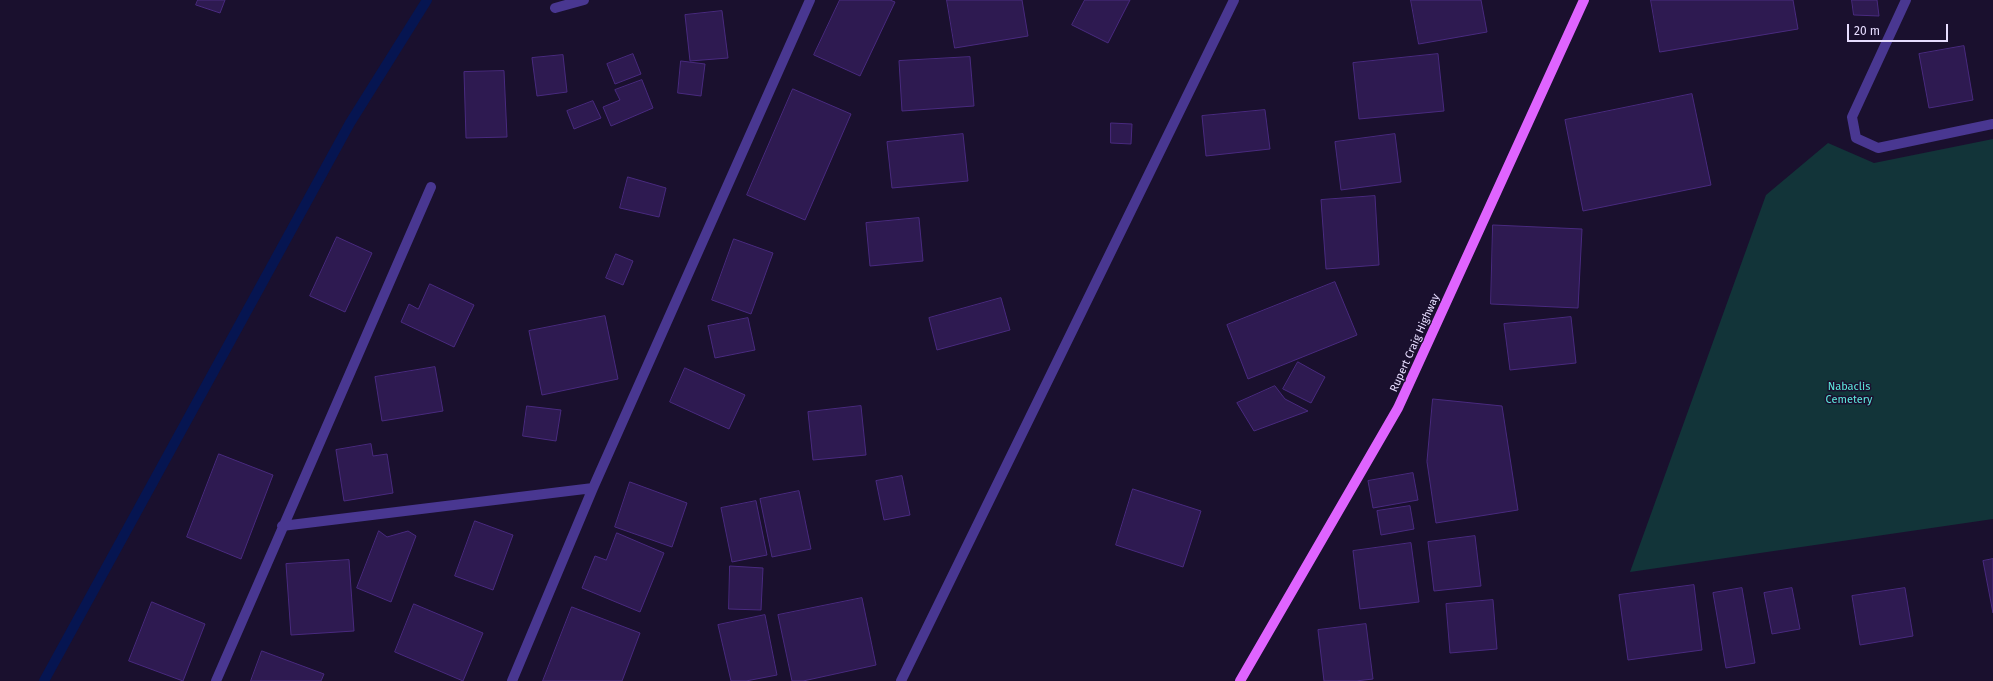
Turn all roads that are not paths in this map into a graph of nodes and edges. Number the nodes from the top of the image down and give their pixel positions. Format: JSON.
{"nodes":[{"id":1,"x":584,"y":0,"type":"edge"},
{"id":2,"x":810,"y":0,"type":"edge"},
{"id":3,"x":1234,"y":0,"type":"edge"},
{"id":4,"x":1584,"y":0,"type":"edge"},
{"id":5,"x":1906,"y":0,"type":"edge"},
{"id":6,"x":555,"y":8,"type":"dead end"},
{"id":7,"x":1993,"y":124,"type":"edge"},
{"id":8,"x":431,"y":187,"type":"dead end"},
{"id":9,"x":593,"y":488,"type":"junction"},
{"id":10,"x":282,"y":526,"type":"junction"},
{"id":11,"x":216,"y":681,"type":"edge"},
{"id":12,"x":512,"y":681,"type":"edge"},
{"id":13,"x":901,"y":681,"type":"edge"},
{"id":14,"x":1240,"y":681,"type":"edge"}],
"edges":[{"from":1,"to":6,"type":"street"},
{"from":2,"to":9,"type":"street"},
{"from":3,"to":13,"type":"street"},
{"from":4,"to":14,"type":"main road","name":"Rupert Craig Highway"},
{"from":5,"to":7,"type":"street"},
{"from":8,"to":10,"type":"street"},
{"from":9,"to":10,"type":"street"},
{"from":9,"to":12,"type":"street"},
{"from":10,"to":11,"type":"street"}]}
